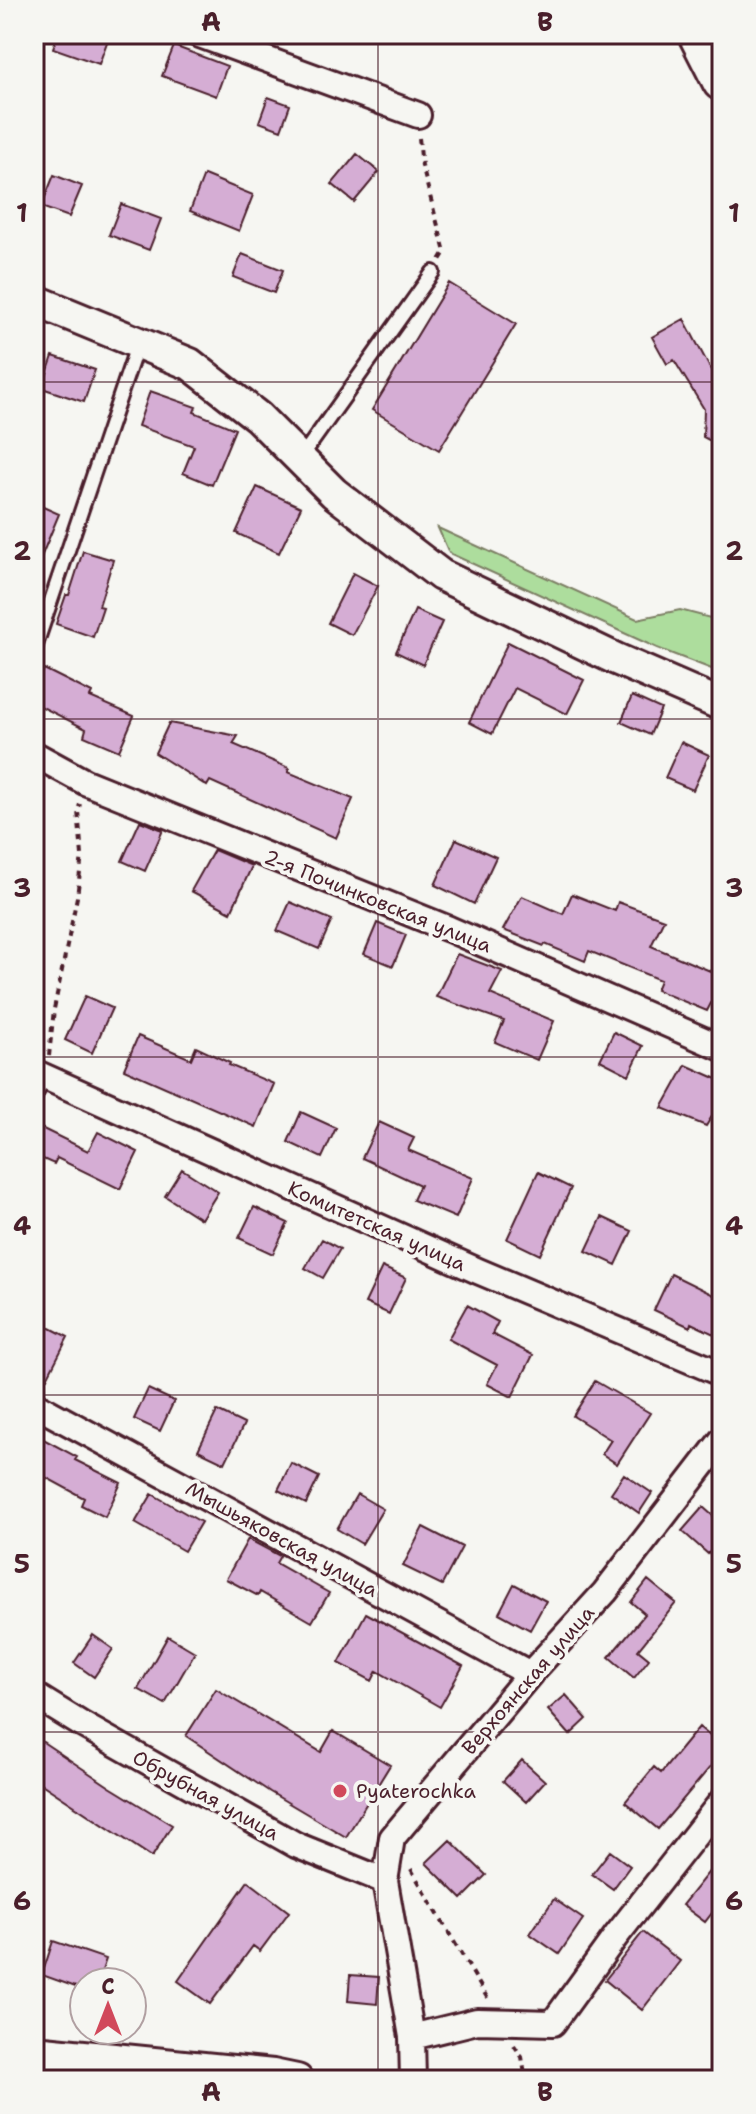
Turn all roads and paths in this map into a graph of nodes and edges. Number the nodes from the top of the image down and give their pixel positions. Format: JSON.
{"nodes":[{"id":1,"x":197,"y":34,"type":"edge"},
{"id":2,"x":418,"y":115,"type":"joint"},
{"id":3,"x":433,"y":272,"type":"joint"},
{"id":4,"x":34,"y":300,"type":"edge"},
{"id":5,"x":138,"y":341,"type":"junction"},
{"id":6,"x":300,"y":459,"type":"junction"},
{"id":7,"x":34,"y":651,"type":"edge"},
{"id":8,"x":722,"y":705,"type":"edge"},
{"id":9,"x":34,"y":754,"type":"edge"},
{"id":10,"x":85,"y":782,"type":"junction"},
{"id":11,"x":722,"y":1048,"type":"edge"},
{"id":12,"x":38,"y":1082,"type":"edge"},
{"id":13,"x":722,"y":1374,"type":"edge"},
{"id":14,"x":34,"y":1404,"type":"edge"},
{"id":15,"x":722,"y":1440,"type":"edge"},
{"id":16,"x":530,"y":1674,"type":"junction"},
{"id":17,"x":34,"y":1695,"type":"edge"},
{"id":18,"x":722,"y":1801,"type":"edge"},
{"id":19,"x":392,"y":1838,"type":"junction"},
{"id":20,"x":385,"y":1881,"type":"junction"},
{"id":21,"x":501,"y":2022,"type":"junction"},
{"id":22,"x":412,"y":2037,"type":"junction"},
{"id":23,"x":34,"y":2051,"type":"edge"},
{"id":24,"x":66,"y":2055,"type":"junction"},
{"id":25,"x":36,"y":2080,"type":"edge"},
{"id":26,"x":297,"y":2080,"type":"edge"},
{"id":27,"x":413,"y":2080,"type":"edge"},
{"id":28,"x":526,"y":2080,"type":"edge"}],
"edges":[{"from":1,"to":2,"type":"street"},
{"from":2,"to":3,"type":"path"},
{"from":3,"to":6,"type":"lane"},
{"from":4,"to":5,"type":"street"},
{"from":5,"to":6,"type":"street"},
{"from":5,"to":7,"type":"lane"},
{"from":6,"to":8,"type":"street"},
{"from":9,"to":10,"type":"street","name":"2-я Починковская улица"},
{"from":10,"to":11,"type":"street","name":"2-я Починковская улица"},
{"from":10,"to":12,"type":"path"},
{"from":12,"to":13,"type":"street","name":"Комитетская улица"},
{"from":14,"to":16,"type":"street","name":"Мышьяковская улица"},
{"from":15,"to":16,"type":"street","name":"Верхоянская улица"},
{"from":16,"to":19,"type":"street","name":"Верхоянская улица"},
{"from":17,"to":20,"type":"street","name":"Обрубная улица"},
{"from":18,"to":21,"type":"street"},
{"from":19,"to":20,"type":"street"},
{"from":19,"to":21,"type":"path"},
{"from":20,"to":22,"type":"street"},
{"from":21,"to":22,"type":"street"},
{"from":21,"to":28,"type":"path"},
{"from":22,"to":27,"type":"street"},
{"from":23,"to":24,"type":"street"},
{"from":24,"to":25,"type":"street"},
{"from":24,"to":26,"type":"street"}]}
